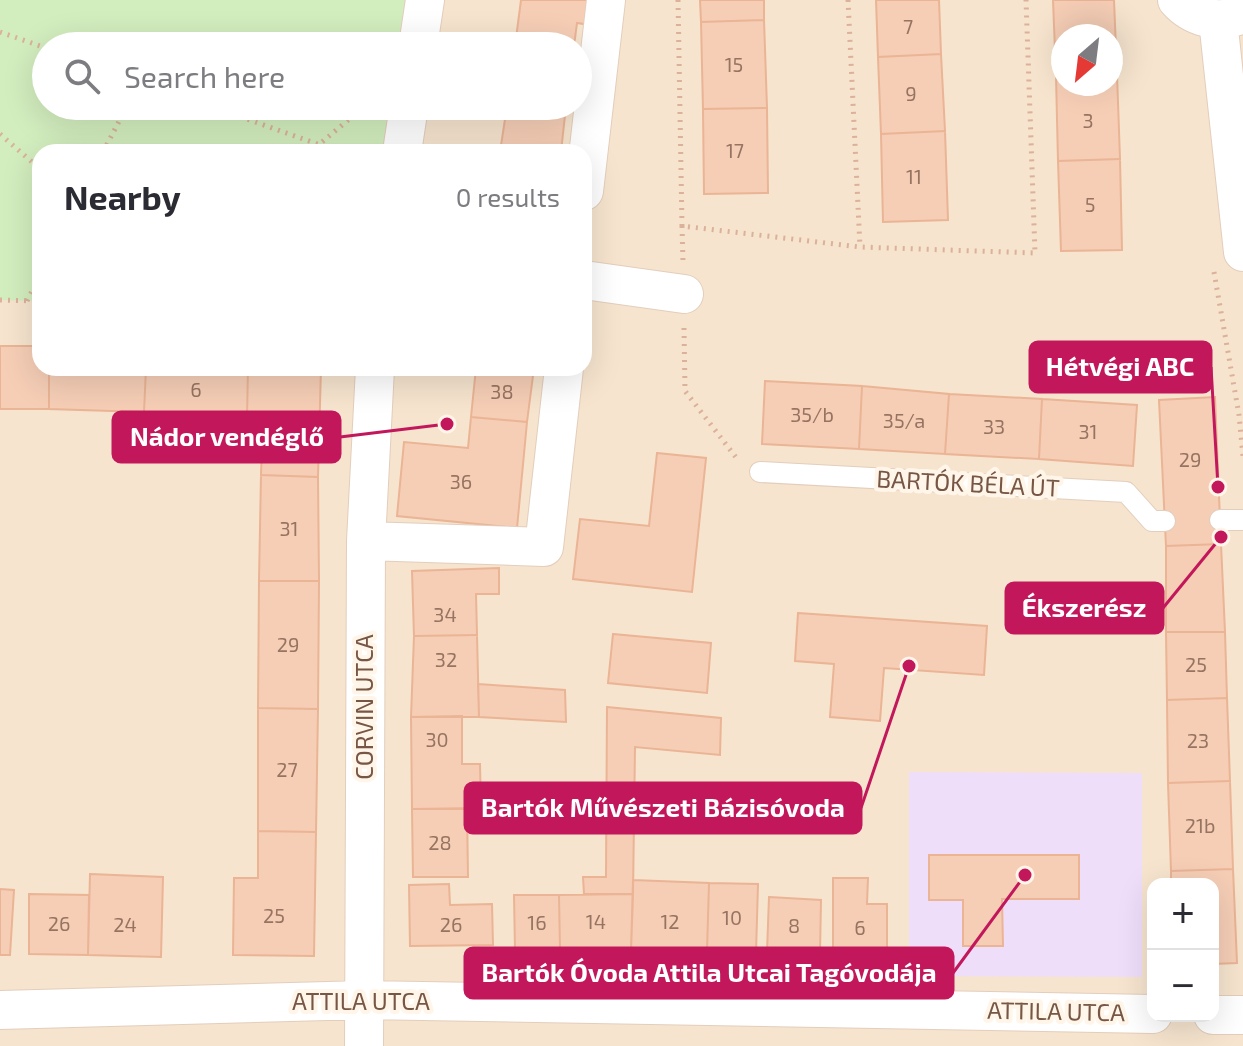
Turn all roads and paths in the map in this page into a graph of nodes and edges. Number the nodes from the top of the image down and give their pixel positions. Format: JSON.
{"nodes":[{"id":1,"x":425,"y":0,"type":"edge"},
{"id":2,"x":606,"y":0,"type":"edge"},
{"id":3,"x":678,"y":0,"type":"edge"},
{"id":4,"x":848,"y":0,"type":"edge"},
{"id":5,"x":1026,"y":0,"type":"edge"},
{"id":6,"x":1177,"y":0,"type":"edge"},
{"id":7,"x":1230,"y":17,"type":"edge"},
{"id":8,"x":0,"y":32,"type":"edge"},
{"id":9,"x":420,"y":32,"type":"edge"},
{"id":10,"x":32,"y":43,"type":"edge"},
{"id":11,"x":120,"y":120,"type":"edge"},
{"id":12,"x":249,"y":120,"type":"edge"},
{"id":13,"x":348,"y":120,"type":"edge"},
{"id":14,"x":407,"y":120,"type":"edge"},
{"id":15,"x":0,"y":134,"type":"edge"},
{"id":16,"x":107,"y":144,"type":"edge"},
{"id":17,"x":316,"y":144,"type":"edge"},
{"id":18,"x":320,"y":144,"type":"edge"},
{"id":19,"x":403,"y":144,"type":"edge"},
{"id":20,"x":589,"y":144,"type":"edge"},
{"id":21,"x":32,"y":162,"type":"edge"},
{"id":22,"x":682,"y":226,"type":"junction"},
{"id":23,"x":860,"y":247,"type":"junction"},
{"id":24,"x":1243,"y":252,"type":"edge"},
{"id":25,"x":592,"y":281,"type":"edge"},
{"id":26,"x":32,"y":291,"type":"edge"},
{"id":27,"x":684,"y":294,"type":"junction"},
{"id":28,"x":0,"y":300,"type":"edge"},
{"id":29,"x":27,"y":301,"type":"junction"},
{"id":30,"x":32,"y":301,"type":"edge"},
{"id":31,"x":375,"y":376,"type":"edge"},
{"id":32,"x":563,"y":376,"type":"edge"},
{"id":33,"x":760,"y":472,"type":"joint"},
{"id":34,"x":1220,"y":520,"type":"dead end"},
{"id":35,"x":1243,"y":520,"type":"edge"},
{"id":36,"x":1165,"y":521,"type":"dead end"},
{"id":37,"x":366,"y":541,"type":"junction"},
{"id":38,"x":364,"y":1000,"type":"junction"},
{"id":39,"x":0,"y":1010,"type":"edge"},
{"id":40,"x":1147,"y":1014,"type":"edge"},
{"id":41,"x":1219,"y":1015,"type":"edge"},
{"id":42,"x":1243,"y":1015,"type":"edge"},
{"id":43,"x":364,"y":1046,"type":"edge"}],
"edges":[{"from":1,"to":9,"type":"street"},
{"from":2,"to":20,"type":"street"},
{"from":3,"to":22,"type":"path"},
{"from":4,"to":23,"type":"path"},
{"from":5,"to":23,"type":"path"},
{"from":6,"to":7,"type":"street"},
{"from":7,"to":24,"type":"street"},
{"from":8,"to":10,"type":"path"},
{"from":11,"to":16,"type":"path"},
{"from":12,"to":17,"type":"path"},
{"from":13,"to":18,"type":"path"},
{"from":14,"to":19,"type":"street"},
{"from":15,"to":21,"type":"path"},
{"from":22,"to":23,"type":"path"},
{"from":22,"to":27,"type":"path"},
{"from":25,"to":27,"type":"street"},
{"from":26,"to":29,"type":"path"},
{"from":27,"to":33,"type":"path"},
{"from":28,"to":29,"type":"path"},
{"from":29,"to":30,"type":"path"},
{"from":31,"to":37,"type":"street","name":"CORVIN UTCA"},
{"from":32,"to":37,"type":"street"},
{"from":33,"to":36,"type":"lane","name":"BARTÓK BÉLA ÚT"},
{"from":34,"to":35,"type":"lane"},
{"from":37,"to":38,"type":"street","name":"CORVIN UTCA"},
{"from":38,"to":39,"type":"street","name":"ATTILA UTCA"},
{"from":38,"to":40,"type":"street","name":"ATTILA UTCA"},
{"from":38,"to":43,"type":"street","name":"CORVIN UTCA"},
{"from":41,"to":42,"type":"street"}]}
